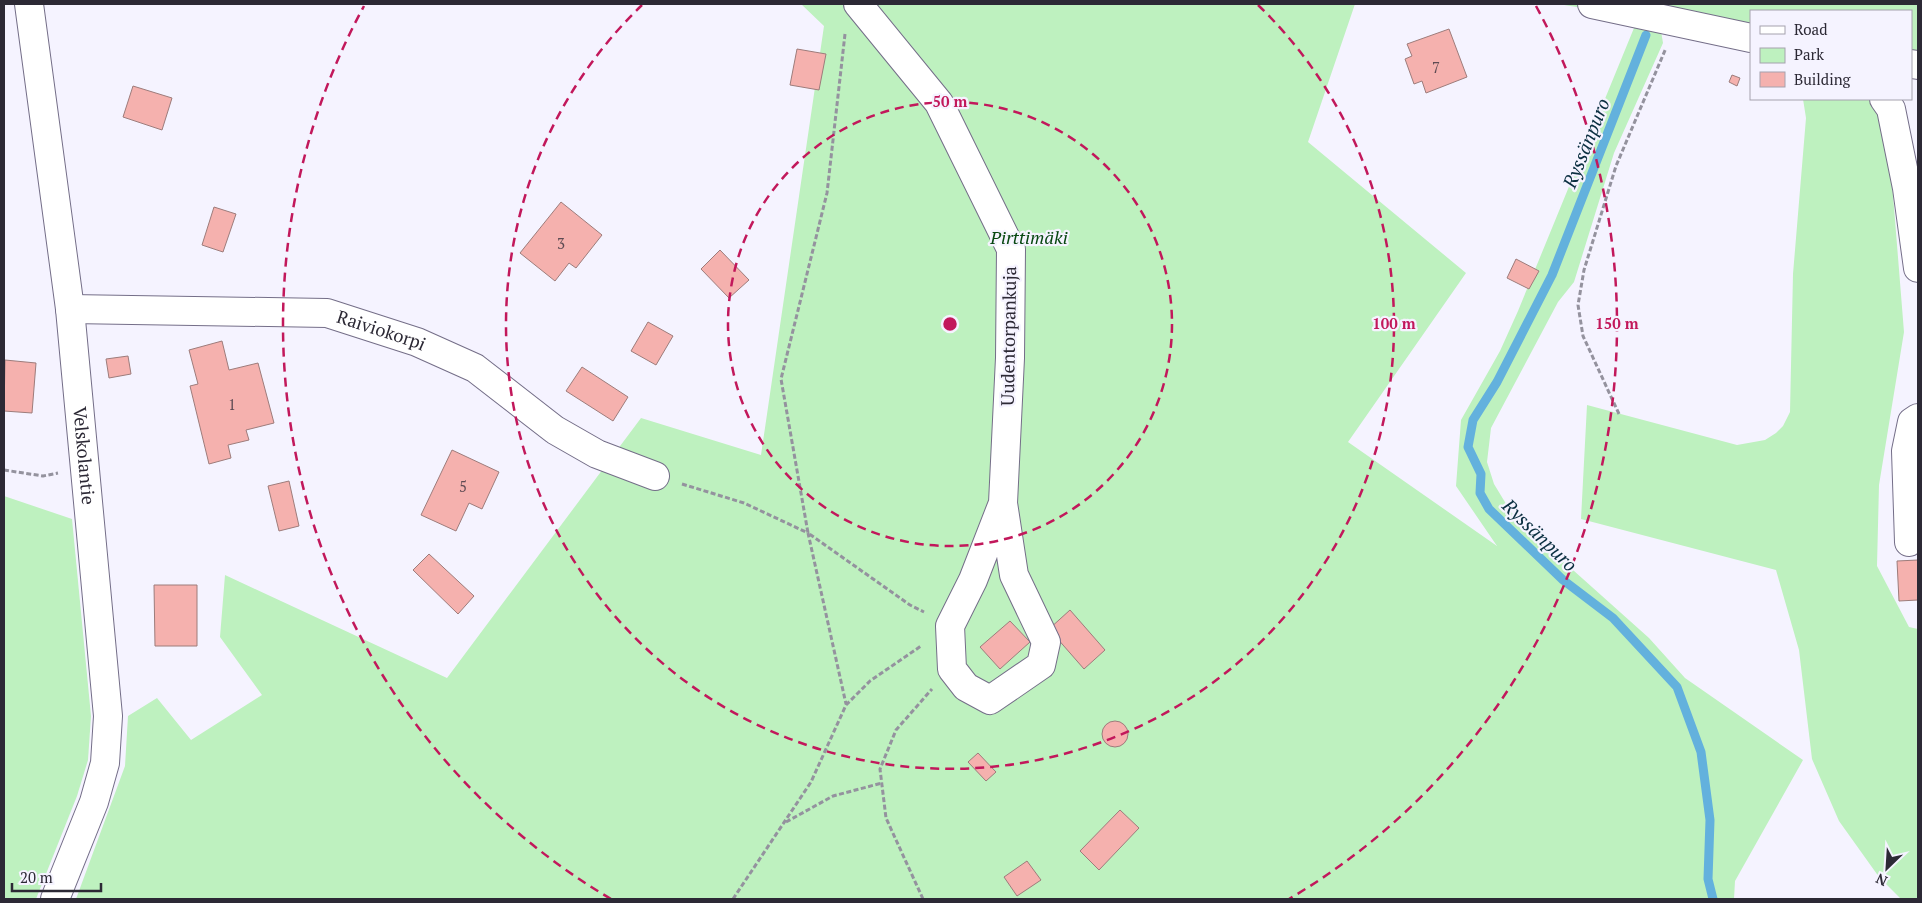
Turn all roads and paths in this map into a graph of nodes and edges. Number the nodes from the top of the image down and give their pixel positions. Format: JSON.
{"nodes":[{"id":1,"x":29,"y":4,"type":"edge"},
{"id":2,"x":858,"y":4,"type":"edge"},
{"id":3,"x":1592,"y":4,"type":"edge"},
{"id":4,"x":1673,"y":21,"type":"junction"},
{"id":5,"x":845,"y":32,"type":"dead end"},
{"id":6,"x":1750,"y":38,"type":"edge"},
{"id":7,"x":1885,"y":100,"type":"edge"},
{"id":8,"x":1918,"y":268,"type":"edge"},
{"id":9,"x":70,"y":309,"type":"junction"},
{"id":10,"x":1619,"y":414,"type":"dead end"},
{"id":11,"x":1918,"y":418,"type":"edge"},
{"id":12,"x":85,"y":466,"type":"junction"},
{"id":13,"x":4,"y":470,"type":"edge"},
{"id":14,"x":655,"y":476,"type":"joint"},
{"id":15,"x":1003,"y":503,"type":"junction"},
{"id":16,"x":808,"y":533,"type":"junction"},
{"id":17,"x":1909,"y":542,"type":"dead end"},
{"id":18,"x":950,"y":626,"type":"junction"},
{"id":19,"x":952,"y":669,"type":"junction"},
{"id":20,"x":846,"y":705,"type":"junction"},
{"id":21,"x":882,"y":783,"type":"junction"},
{"id":22,"x":784,"y":822,"type":"junction"},
{"id":23,"x":55,"y":899,"type":"edge"},
{"id":24,"x":733,"y":899,"type":"edge"},
{"id":25,"x":923,"y":899,"type":"edge"}],
"edges":[{"from":1,"to":9,"type":"street","name":"Velskolantie"},
{"from":2,"to":15,"type":"street","name":"Uudentorpankuja"},
{"from":3,"to":4,"type":"street"},
{"from":4,"to":6,"type":"street"},
{"from":4,"to":10,"type":"path"},
{"from":5,"to":16,"type":"path"},
{"from":7,"to":8,"type":"street"},
{"from":9,"to":12,"type":"street","name":"Velskolantie"},
{"from":9,"to":14,"type":"street","name":"Raiviokorpi"},
{"from":11,"to":17,"type":"street"},
{"from":12,"to":13,"type":"path"},
{"from":12,"to":23,"type":"street","name":"Velskolantie"},
{"from":14,"to":16,"type":"path"},
{"from":15,"to":18,"type":"street","name":"Uudentorpankuja"},
{"from":15,"to":19,"type":"street","name":"Uudentorpankuja"},
{"from":16,"to":18,"type":"path"},
{"from":16,"to":20,"type":"path"},
{"from":18,"to":19,"type":"street","name":"Uudentorpankuja"},
{"from":18,"to":20,"type":"path"},
{"from":19,"to":21,"type":"path"},
{"from":20,"to":22,"type":"path"},
{"from":21,"to":22,"type":"path"},
{"from":21,"to":25,"type":"path"},
{"from":22,"to":24,"type":"path"}]}
